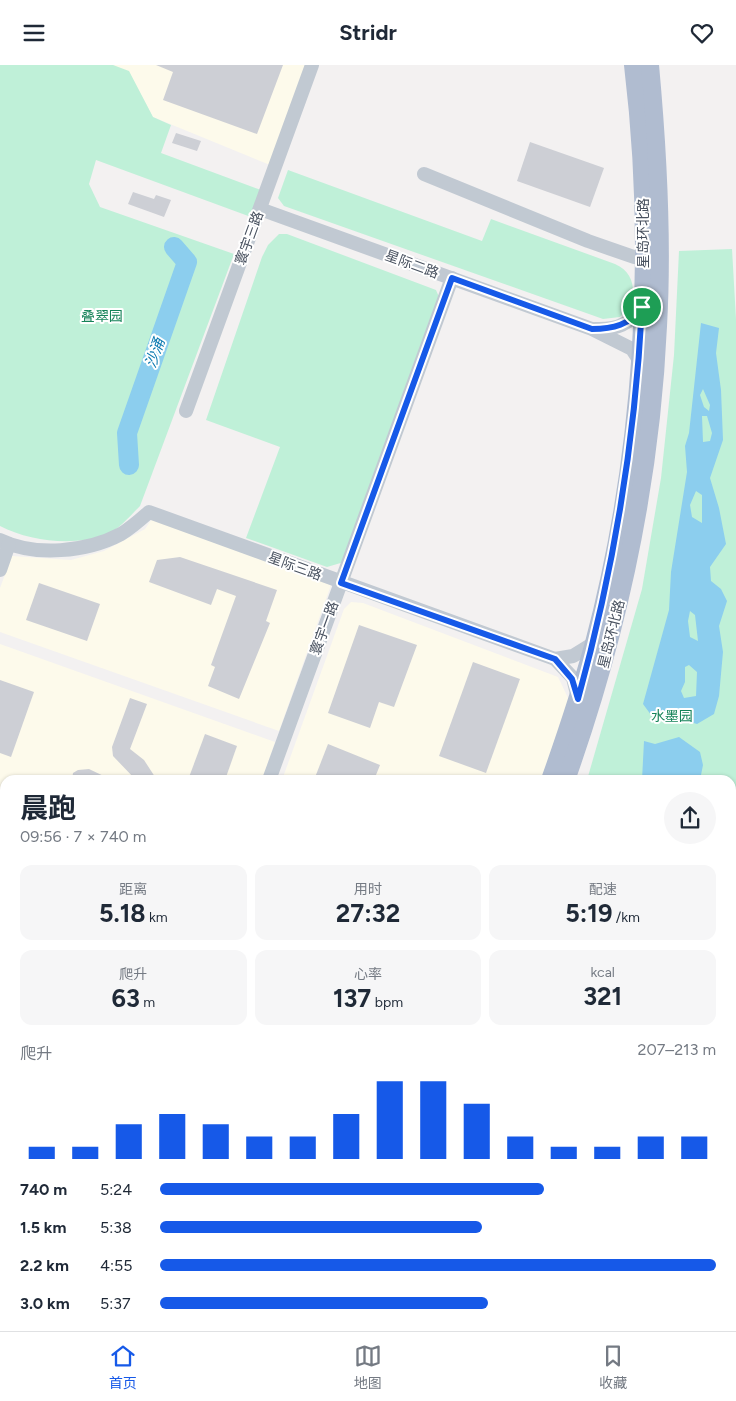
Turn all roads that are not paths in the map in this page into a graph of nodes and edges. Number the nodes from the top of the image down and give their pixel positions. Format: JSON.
{"nodes":[{"id":1,"x":312,"y":65,"type":"edge"},
{"id":2,"x":633,"y":65,"type":"edge"},
{"id":3,"x":650,"y":65,"type":"edge"},
{"id":4,"x":424,"y":174,"type":"dead end"},
{"id":5,"x":260,"y":209,"type":"junction"},
{"id":6,"x":651,"y":258,"type":"junction"},
{"id":7,"x":452,"y":278,"type":"junction"},
{"id":8,"x":642,"y":307,"type":"junction"},
{"id":9,"x":592,"y":329,"type":"junction"},
{"id":10,"x":639,"y":360,"type":"junction"},
{"id":11,"x":186,"y":411,"type":"dead end"},
{"id":12,"x":5,"y":542,"type":"edge"},
{"id":13,"x":0,"y":571,"type":"edge"},
{"id":14,"x":341,"y":583,"type":"junction"},
{"id":15,"x":594,"y":643,"type":"junction"},
{"id":16,"x":555,"y":659,"type":"junction"},
{"id":17,"x":578,"y":699,"type":"junction"},
{"id":18,"x":271,"y":775,"type":"edge"},
{"id":19,"x":552,"y":775,"type":"edge"},
{"id":20,"x":568,"y":775,"type":"edge"}],
"edges":[{"from":1,"to":5,"type":"street","name":"寰宇三路"},
{"from":2,"to":6,"type":"main road","name":"星岛环北路"},
{"from":3,"to":6,"type":"main road","name":"星岛环北路"},
{"from":4,"to":6,"type":"street"},
{"from":5,"to":7,"type":"street","name":"星际二路"},
{"from":5,"to":11,"type":"street","name":"寰宇三路"},
{"from":6,"to":8,"type":"main road","name":"星岛环北路"},
{"from":6,"to":20,"type":"main road","name":"星岛环北路"},
{"from":7,"to":9,"type":"street","name":"星际二路"},
{"from":7,"to":14,"type":"street","name":"寰宇一路"},
{"from":8,"to":9,"type":"street","name":"星际二路"},
{"from":8,"to":10,"type":"main road","name":"星岛环北路"},
{"from":9,"to":10,"type":"street","name":"星际二路"},
{"from":10,"to":15,"type":"main road","name":"星岛环北路"},
{"from":12,"to":13,"type":"street"},
{"from":12,"to":14,"type":"street","name":"星际三路"},
{"from":14,"to":16,"type":"street","name":"星际三路"},
{"from":14,"to":18,"type":"street","name":"寰宇一路"},
{"from":15,"to":16,"type":"street"},
{"from":15,"to":17,"type":"main road","name":"星岛环北路"},
{"from":16,"to":17,"type":"street"},
{"from":17,"to":19,"type":"main road","name":"星岛环北路"}]}
